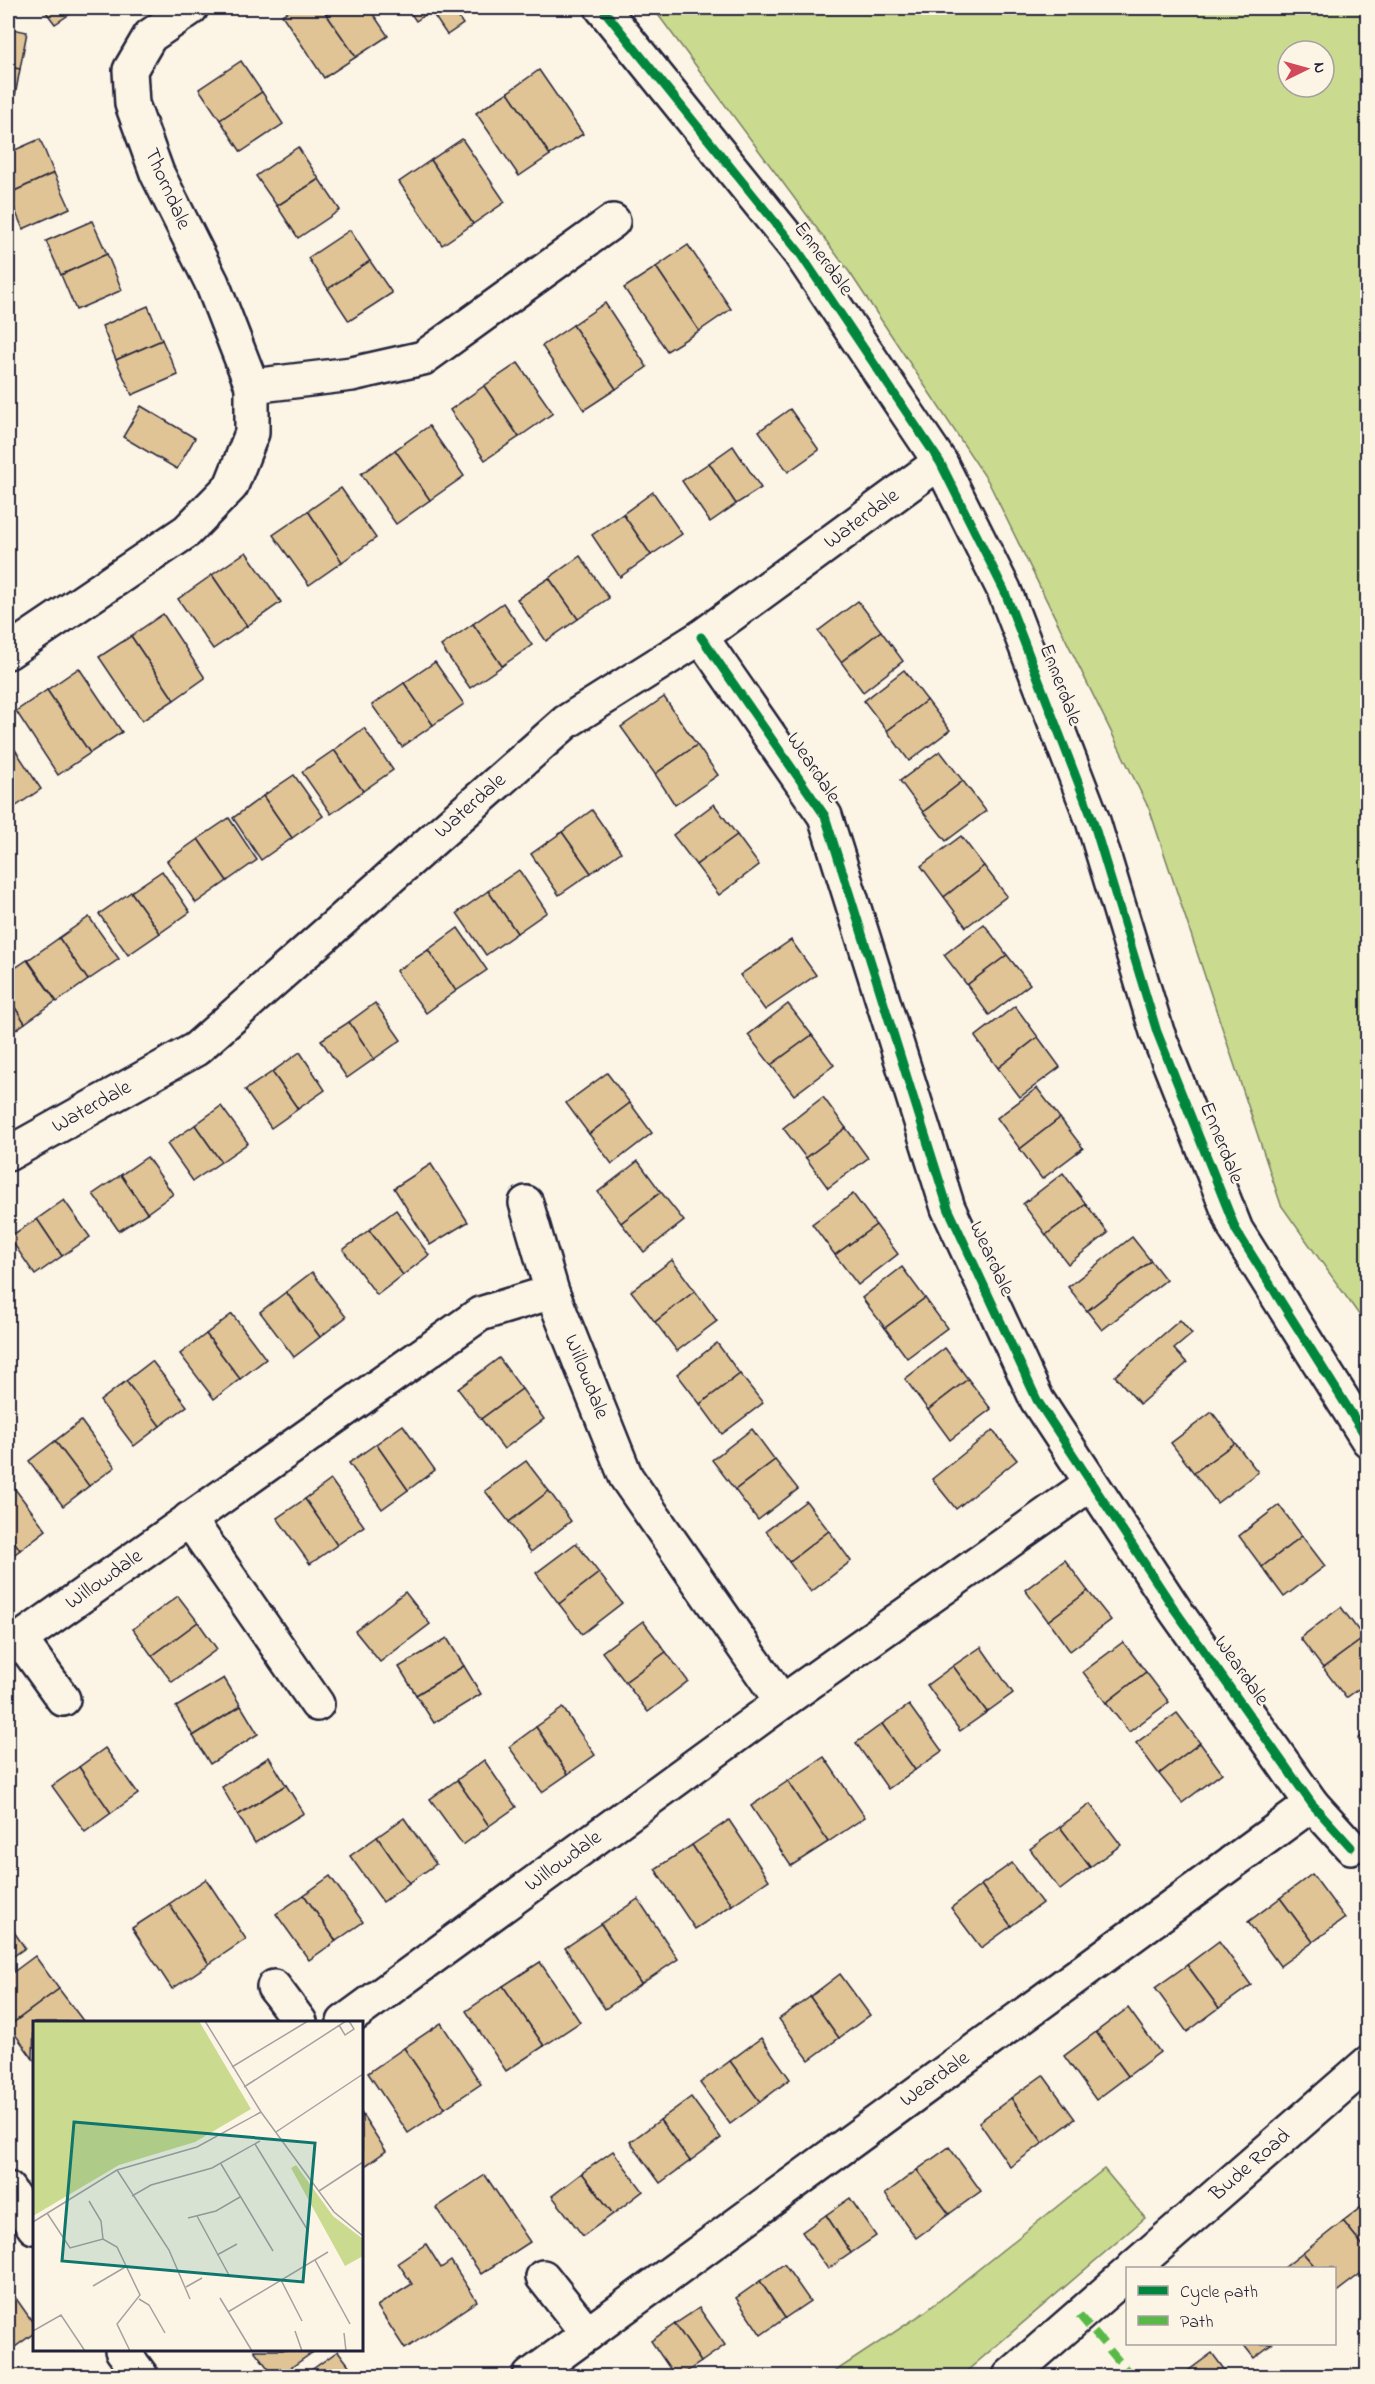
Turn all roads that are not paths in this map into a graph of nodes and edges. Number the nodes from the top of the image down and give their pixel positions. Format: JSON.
{"nodes":[{"id":1,"x":191,"y":8,"type":"edge"},
{"id":2,"x":602,"y":8,"type":"edge"},
{"id":3,"x":614,"y":221,"type":"dead end"},
{"id":4,"x":252,"y":386,"type":"junction"},
{"id":5,"x":940,"y":462,"type":"junction"},
{"id":6,"x":701,"y":638,"type":"junction"},
{"id":7,"x":8,"y":651,"type":"edge"},
{"id":8,"x":8,"y":1154,"type":"edge"},
{"id":9,"x":526,"y":1203,"type":"dead end"},
{"id":10,"x":552,"y":1292,"type":"junction"},
{"id":11,"x":1368,"y":1440,"type":"edge"},
{"id":12,"x":1090,"y":1484,"type":"junction"},
{"id":13,"x":189,"y":1519,"type":"junction"},
{"id":14,"x":14,"y":1644,"type":"edge"},
{"id":15,"x":63,"y":1699,"type":"dead end"},
{"id":16,"x":782,"y":1702,"type":"junction"},
{"id":17,"x":317,"y":1704,"type":"dead end"},
{"id":18,"x":1312,"y":1804,"type":"junction"},
{"id":19,"x":1351,"y":1847,"type":"dead end"},
{"id":20,"x":274,"y":1988,"type":"dead end"},
{"id":21,"x":299,"y":2021,"type":"edge"},
{"id":22,"x":345,"y":2021,"type":"edge"},
{"id":23,"x":1368,"y":2063,"type":"edge"},
{"id":24,"x":8,"y":2189,"type":"edge"},
{"id":25,"x":33,"y":2226,"type":"edge"},
{"id":26,"x":1134,"y":2267,"type":"edge"},
{"id":27,"x":1126,"y":2275,"type":"edge"},
{"id":28,"x":543,"y":2277,"type":"dead end"},
{"id":29,"x":588,"y":2334,"type":"junction"},
{"id":30,"x":123,"y":2351,"type":"edge"},
{"id":31,"x":141,"y":2376,"type":"edge"},
{"id":32,"x":530,"y":2376,"type":"edge"},
{"id":33,"x":1010,"y":2376,"type":"edge"}],
"edges":[{"from":1,"to":4,"type":"street","name":"Thorndale"},
{"from":2,"to":5,"type":"street","name":"Ennerdale"},
{"from":3,"to":4,"type":"street"},
{"from":4,"to":7,"type":"street","name":"Thorndale"},
{"from":5,"to":6,"type":"street","name":"Waterdale"},
{"from":5,"to":11,"type":"street","name":"Ennerdale"},
{"from":6,"to":8,"type":"street","name":"Waterdale"},
{"from":6,"to":12,"type":"street","name":"Weardale"},
{"from":9,"to":10,"type":"street","name":"Willowdale"},
{"from":10,"to":13,"type":"street","name":"Willowdale"},
{"from":10,"to":16,"type":"street","name":"Willowdale"},
{"from":12,"to":16,"type":"street","name":"Willowdale"},
{"from":12,"to":18,"type":"street","name":"Weardale"},
{"from":13,"to":14,"type":"street","name":"Willowdale"},
{"from":13,"to":17,"type":"street"},
{"from":14,"to":15,"type":"street","name":"Willowdale"},
{"from":16,"to":22,"type":"street","name":"Willowdale"},
{"from":18,"to":19,"type":"street","name":"Weardale"},
{"from":18,"to":29,"type":"street","name":"Weardale"},
{"from":20,"to":21,"type":"street"},
{"from":23,"to":26,"type":"street","name":"Bude Road"},
{"from":24,"to":25,"type":"street"},
{"from":27,"to":33,"type":"street"},
{"from":28,"to":29,"type":"street"},
{"from":29,"to":32,"type":"street","name":"Weardale"},
{"from":30,"to":31,"type":"street"}]}
